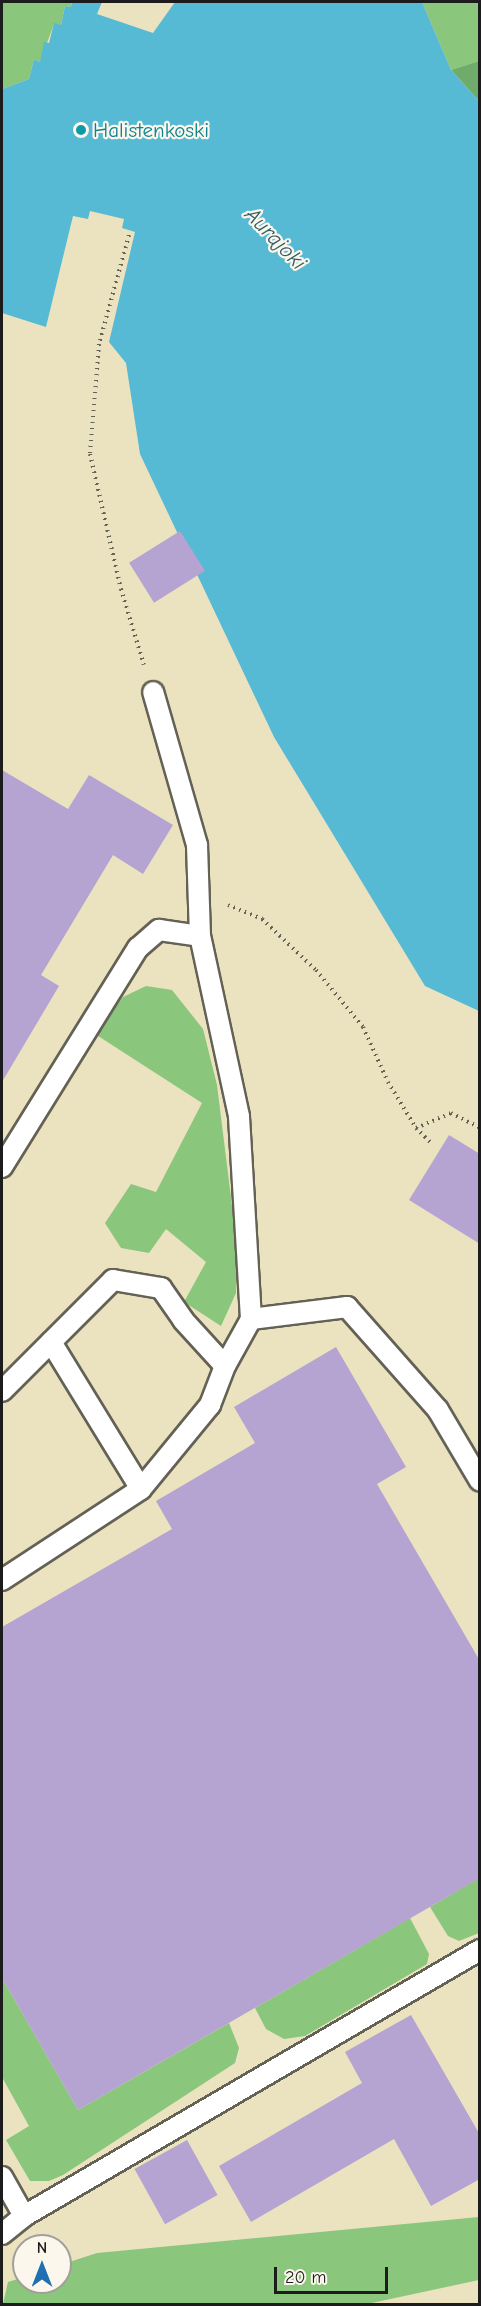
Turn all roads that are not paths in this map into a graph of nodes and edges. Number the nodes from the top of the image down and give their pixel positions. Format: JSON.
{"nodes":[{"id":1,"x":153,"y":692,"type":"road end"},
{"id":2,"x":200,"y":936,"type":"junction"},
{"id":3,"x":2,"y":1167,"type":"edge"},
{"id":4,"x":251,"y":1319,"type":"junction"},
{"id":5,"x":51,"y":1342,"type":"junction"},
{"id":6,"x":225,"y":1366,"type":"junction"},
{"id":7,"x":2,"y":1391,"type":"edge"},
{"id":8,"x":480,"y":1481,"type":"edge"},
{"id":9,"x":141,"y":1489,"type":"junction"},
{"id":10,"x":2,"y":1580,"type":"edge"},
{"id":11,"x":480,"y":1950,"type":"edge"},
{"id":12,"x":2,"y":2177,"type":"edge"},
{"id":13,"x":24,"y":2216,"type":"junction"},
{"id":14,"x":2,"y":2234,"type":"edge"}],
"edges":[{"from":1,"to":2,"type":"lane"},
{"from":2,"to":3,"type":"lane"},
{"from":2,"to":4,"type":"lane"},
{"from":4,"to":6,"type":"lane"},
{"from":4,"to":8,"type":"lane"},
{"from":5,"to":6,"type":"lane"},
{"from":5,"to":7,"type":"lane"},
{"from":5,"to":9,"type":"lane"},
{"from":6,"to":9,"type":"lane"},
{"from":9,"to":10,"type":"lane"},
{"from":11,"to":13,"type":"lane"},
{"from":12,"to":13,"type":"lane"},
{"from":13,"to":14,"type":"lane"}]}
